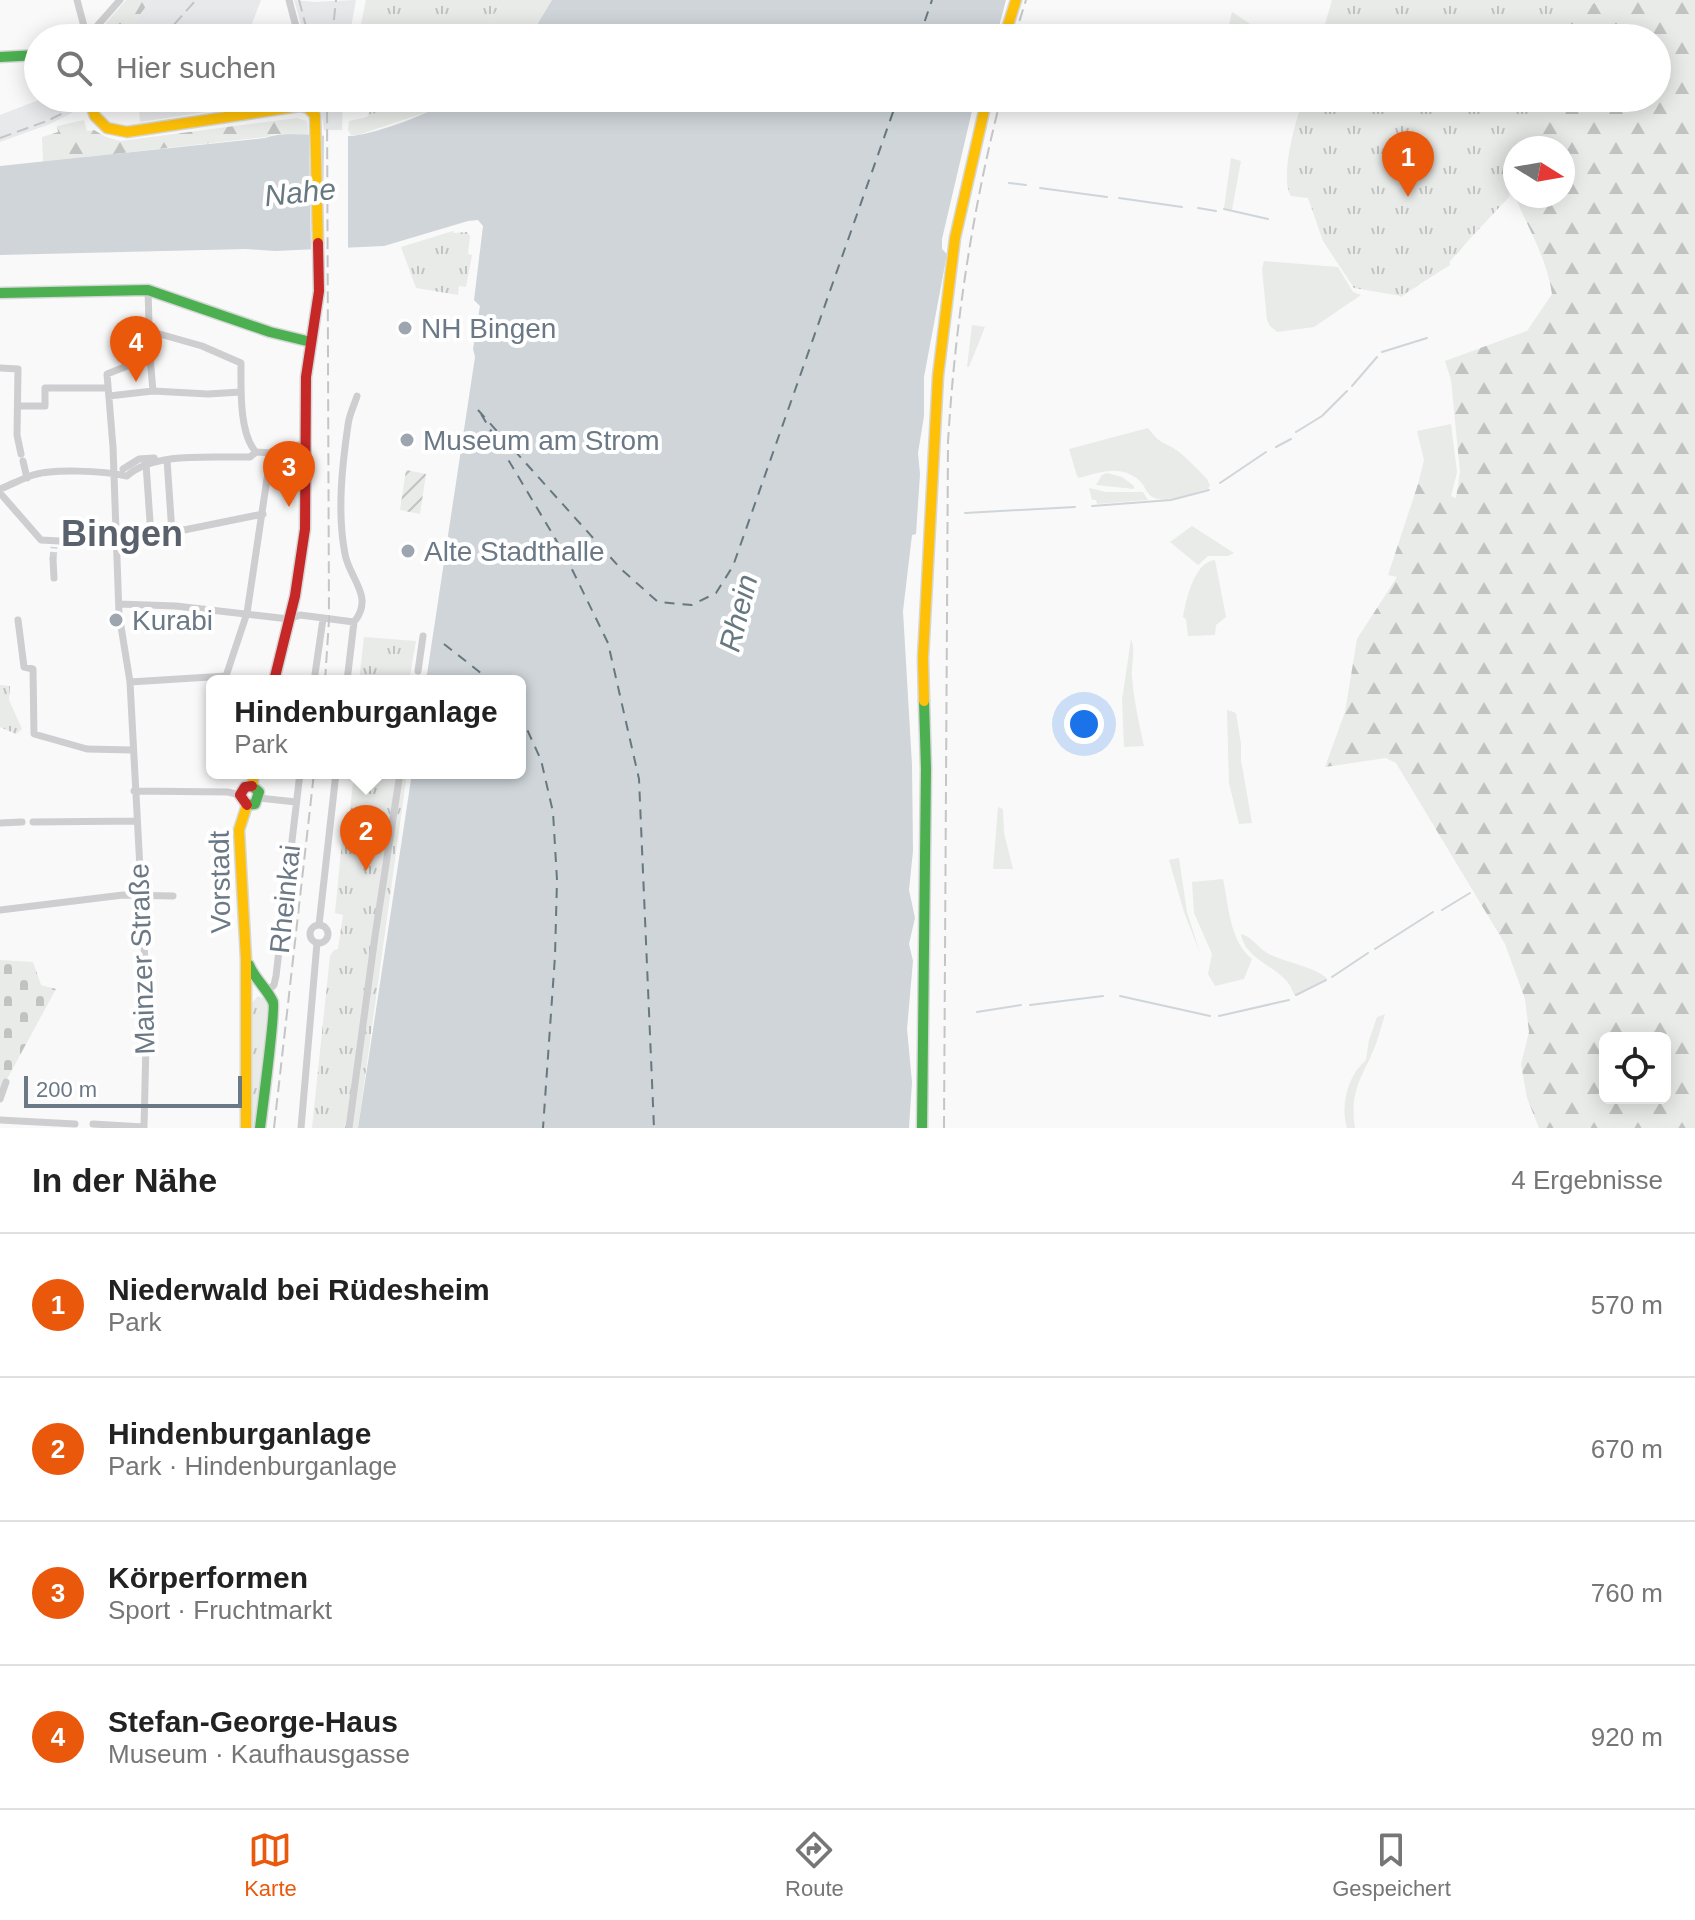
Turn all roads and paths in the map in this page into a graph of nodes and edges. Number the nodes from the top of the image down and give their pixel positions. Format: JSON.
{"nodes":[{"id":1,"x":77,"y":0,"type":"edge"},
{"id":2,"x":120,"y":0,"type":"edge"},
{"id":3,"x":289,"y":0,"type":"edge"},
{"id":4,"x":1016,"y":0,"type":"edge"},
{"id":5,"x":83,"y":24,"type":"edge"},
{"id":6,"x":99,"y":24,"type":"edge"},
{"id":7,"x":295,"y":24,"type":"edge"},
{"id":8,"x":1008,"y":24,"type":"edge"},
{"id":9,"x":24,"y":56,"type":"edge"},
{"id":10,"x":0,"y":57,"type":"edge"},
{"id":11,"x":93,"y":112,"type":"edge"},
{"id":12,"x":260,"y":112,"type":"edge"},
{"id":13,"x":314,"y":112,"type":"edge"},
{"id":14,"x":984,"y":112,"type":"edge"},
{"id":15,"x":148,"y":290,"type":"junction"},
{"id":16,"x":0,"y":293,"type":"edge"},
{"id":17,"x":151,"y":332,"type":"junction"},
{"id":18,"x":311,"y":342,"type":"junction"},
{"id":19,"x":150,"y":357,"type":"junction"},
{"id":20,"x":0,"y":368,"type":"edge"},
{"id":21,"x":153,"y":391,"type":"junction"},
{"id":22,"x":108,"y":392,"type":"junction"},
{"id":23,"x":241,"y":392,"type":"junction"},
{"id":24,"x":357,"y":396,"type":"dead end"},
{"id":25,"x":18,"y":406,"type":"junction"},
{"id":26,"x":307,"y":449,"type":"junction"},
{"id":27,"x":113,"y":451,"type":"junction"},
{"id":28,"x":256,"y":452,"type":"junction"},
{"id":29,"x":271,"y":452,"type":"junction"},
{"id":30,"x":164,"y":460,"type":"junction"},
{"id":31,"x":146,"y":464,"type":"junction"},
{"id":32,"x":114,"y":474,"type":"junction"},
{"id":33,"x":27,"y":478,"type":"junction"},
{"id":34,"x":0,"y":491,"type":"edge"},
{"id":35,"x":263,"y":514,"type":"junction"},
{"id":36,"x":172,"y":533,"type":"junction"},
{"id":37,"x":151,"y":536,"type":"junction"},
{"id":38,"x":115,"y":544,"type":"junction"},
{"id":39,"x":53,"y":559,"type":"tunnel mouth"},
{"id":40,"x":54,"y":578,"type":"dead end"},
{"id":41,"x":119,"y":604,"type":"junction"},
{"id":42,"x":247,"y":613,"type":"junction"},
{"id":43,"x":289,"y":619,"type":"junction"},
{"id":44,"x":323,"y":619,"type":"junction"},
{"id":45,"x":18,"y":620,"type":"dead end"},
{"id":46,"x":354,"y":622,"type":"junction"},
{"id":47,"x":423,"y":636,"type":"dead end"},
{"id":48,"x":418,"y":671,"type":"dead end"},
{"id":49,"x":226,"y":675,"type":"edge"},
{"id":50,"x":275,"y":675,"type":"edge"},
{"id":51,"x":315,"y":675,"type":"edge"},
{"id":52,"x":348,"y":675,"type":"edge"},
{"id":53,"x":206,"y":677,"type":"edge"},
{"id":54,"x":130,"y":682,"type":"junction"},
{"id":55,"x":132,"y":750,"type":"junction"},
{"id":56,"x":253,"y":779,"type":"edge"},
{"id":57,"x":299,"y":779,"type":"edge"},
{"id":58,"x":335,"y":779,"type":"edge"},
{"id":59,"x":399,"y":779,"type":"edge"},
{"id":60,"x":252,"y":786,"type":"junction"},
{"id":61,"x":134,"y":791,"type":"junction"},
{"id":62,"x":259,"y":798,"type":"junction"},
{"id":63,"x":244,"y":800,"type":"junction"},
{"id":64,"x":296,"y":802,"type":"junction"},
{"id":65,"x":136,"y":821,"type":"junction"},
{"id":66,"x":22,"y":822,"type":"dead end"},
{"id":67,"x":33,"y":822,"type":"dead end"},
{"id":68,"x":0,"y":823,"type":"edge"},
{"id":69,"x":141,"y":896,"type":"junction"},
{"id":70,"x":173,"y":896,"type":"dead end"},
{"id":71,"x":0,"y":910,"type":"edge"},
{"id":72,"x":319,"y":925,"type":"junction"},
{"id":73,"x":317,"y":943,"type":"junction"},
{"id":74,"x":246,"y":959,"type":"junction"},
{"id":75,"x":266,"y":992,"type":"junction"},
{"id":76,"x":246,"y":1004,"type":"junction"},
{"id":77,"x":6,"y":1082,"type":"dead end"},
{"id":78,"x":0,"y":1099,"type":"edge"},
{"id":79,"x":0,"y":1120,"type":"edge"},
{"id":80,"x":75,"y":1124,"type":"dead end"},
{"id":81,"x":93,"y":1124,"type":"dead end"},
{"id":82,"x":144,"y":1128,"type":"edge"},
{"id":83,"x":246,"y":1128,"type":"edge"},
{"id":84,"x":260,"y":1128,"type":"edge"},
{"id":85,"x":301,"y":1128,"type":"edge"},
{"id":86,"x":349,"y":1128,"type":"edge"},
{"id":87,"x":922,"y":1128,"type":"edge"}],
"edges":[{"from":1,"to":5,"type":"street"},
{"from":2,"to":6,"type":"street"},
{"from":3,"to":7,"type":"street"},
{"from":4,"to":8,"type":"main road"},
{"from":9,"to":10,"type":"main road"},
{"from":11,"to":12,"type":"main road","bridge":true},
{"from":13,"to":18,"type":"main road"},
{"from":14,"to":87,"type":"main road"},
{"from":15,"to":16,"type":"main road"},
{"from":15,"to":17,"type":"street"},
{"from":15,"to":18,"type":"main road"},
{"from":17,"to":19,"type":"street"},
{"from":17,"to":23,"type":"street"},
{"from":18,"to":26,"type":"main road"},
{"from":19,"to":21,"type":"street"},
{"from":19,"to":22,"type":"street"},
{"from":20,"to":25,"type":"street"},
{"from":21,"to":22,"type":"street"},
{"from":21,"to":23,"type":"street"},
{"from":22,"to":25,"type":"street"},
{"from":22,"to":27,"type":"street","name":"Mainzer Straße"},
{"from":23,"to":28,"type":"street"},
{"from":24,"to":46,"type":"street"},
{"from":25,"to":33,"type":"street"},
{"from":26,"to":29,"type":"street"},
{"from":26,"to":43,"type":"main road"},
{"from":27,"to":30,"type":"street"},
{"from":27,"to":32,"type":"street","name":"Mainzer Straße"},
{"from":28,"to":29,"type":"street"},
{"from":28,"to":30,"type":"street"},
{"from":29,"to":35,"type":"street"},
{"from":30,"to":31,"type":"street"},
{"from":30,"to":36,"type":"street"},
{"from":31,"to":32,"type":"street"},
{"from":31,"to":37,"type":"street"},
{"from":32,"to":33,"type":"street"},
{"from":32,"to":38,"type":"street","name":"Mainzer Straße"},
{"from":33,"to":34,"type":"street"},
{"from":34,"to":38,"type":"street"},
{"from":35,"to":36,"type":"street"},
{"from":35,"to":42,"type":"street"},
{"from":36,"to":37,"type":"street"},
{"from":37,"to":38,"type":"street"},
{"from":38,"to":41,"type":"street","name":"Mainzer Straße"},
{"from":39,"to":40,"type":"street"},
{"from":41,"to":42,"type":"street"},
{"from":41,"to":54,"type":"street","name":"Mainzer Straße"},
{"from":42,"to":43,"type":"street"},
{"from":42,"to":49,"type":"street"},
{"from":43,"to":44,"type":"street"},
{"from":43,"to":50,"type":"main road"},
{"from":44,"to":46,"type":"street"},
{"from":44,"to":51,"type":"street"},
{"from":45,"to":55,"type":"street"},
{"from":46,"to":52,"type":"street"},
{"from":47,"to":48,"type":"street"},
{"from":53,"to":54,"type":"street"},
{"from":54,"to":55,"type":"street","name":"Mainzer Straße"},
{"from":55,"to":61,"type":"street","name":"Mainzer Straße"},
{"from":56,"to":60,"type":"main road"},
{"from":57,"to":64,"type":"street","name":"Rheinkai"},
{"from":58,"to":72,"type":"street"},
{"from":59,"to":86,"type":"street"},
{"from":60,"to":62,"type":"main road"},
{"from":60,"to":63,"type":"main road"},
{"from":61,"to":63,"type":"street"},
{"from":61,"to":65,"type":"street","name":"Mainzer Straße"},
{"from":62,"to":63,"type":"main road"},
{"from":62,"to":64,"type":"street"},
{"from":63,"to":74,"type":"main road","name":"Vorstadt"},
{"from":64,"to":75,"type":"street","name":"Rheinkai"},
{"from":65,"to":67,"type":"street"},
{"from":65,"to":69,"type":"street","name":"Mainzer Straße"},
{"from":66,"to":68,"type":"street"},
{"from":69,"to":70,"type":"street"},
{"from":69,"to":71,"type":"street"},
{"from":69,"to":82,"type":"street","name":"Mainzer Straße"},
{"from":72,"to":73,"type":"street"},
{"from":72,"to":73,"type":"street"},
{"from":73,"to":85,"type":"street"},
{"from":74,"to":75,"type":"main road","name":"Vorstadt"},
{"from":74,"to":76,"type":"main road","name":"Vorstadt"},
{"from":75,"to":76,"type":"main road"},
{"from":75,"to":84,"type":"main road","name":"Vorstadt"},
{"from":76,"to":83,"type":"main road","name":"Vorstadt"},
{"from":77,"to":78,"type":"street"},
{"from":79,"to":80,"type":"street"},
{"from":81,"to":82,"type":"street"}]}
